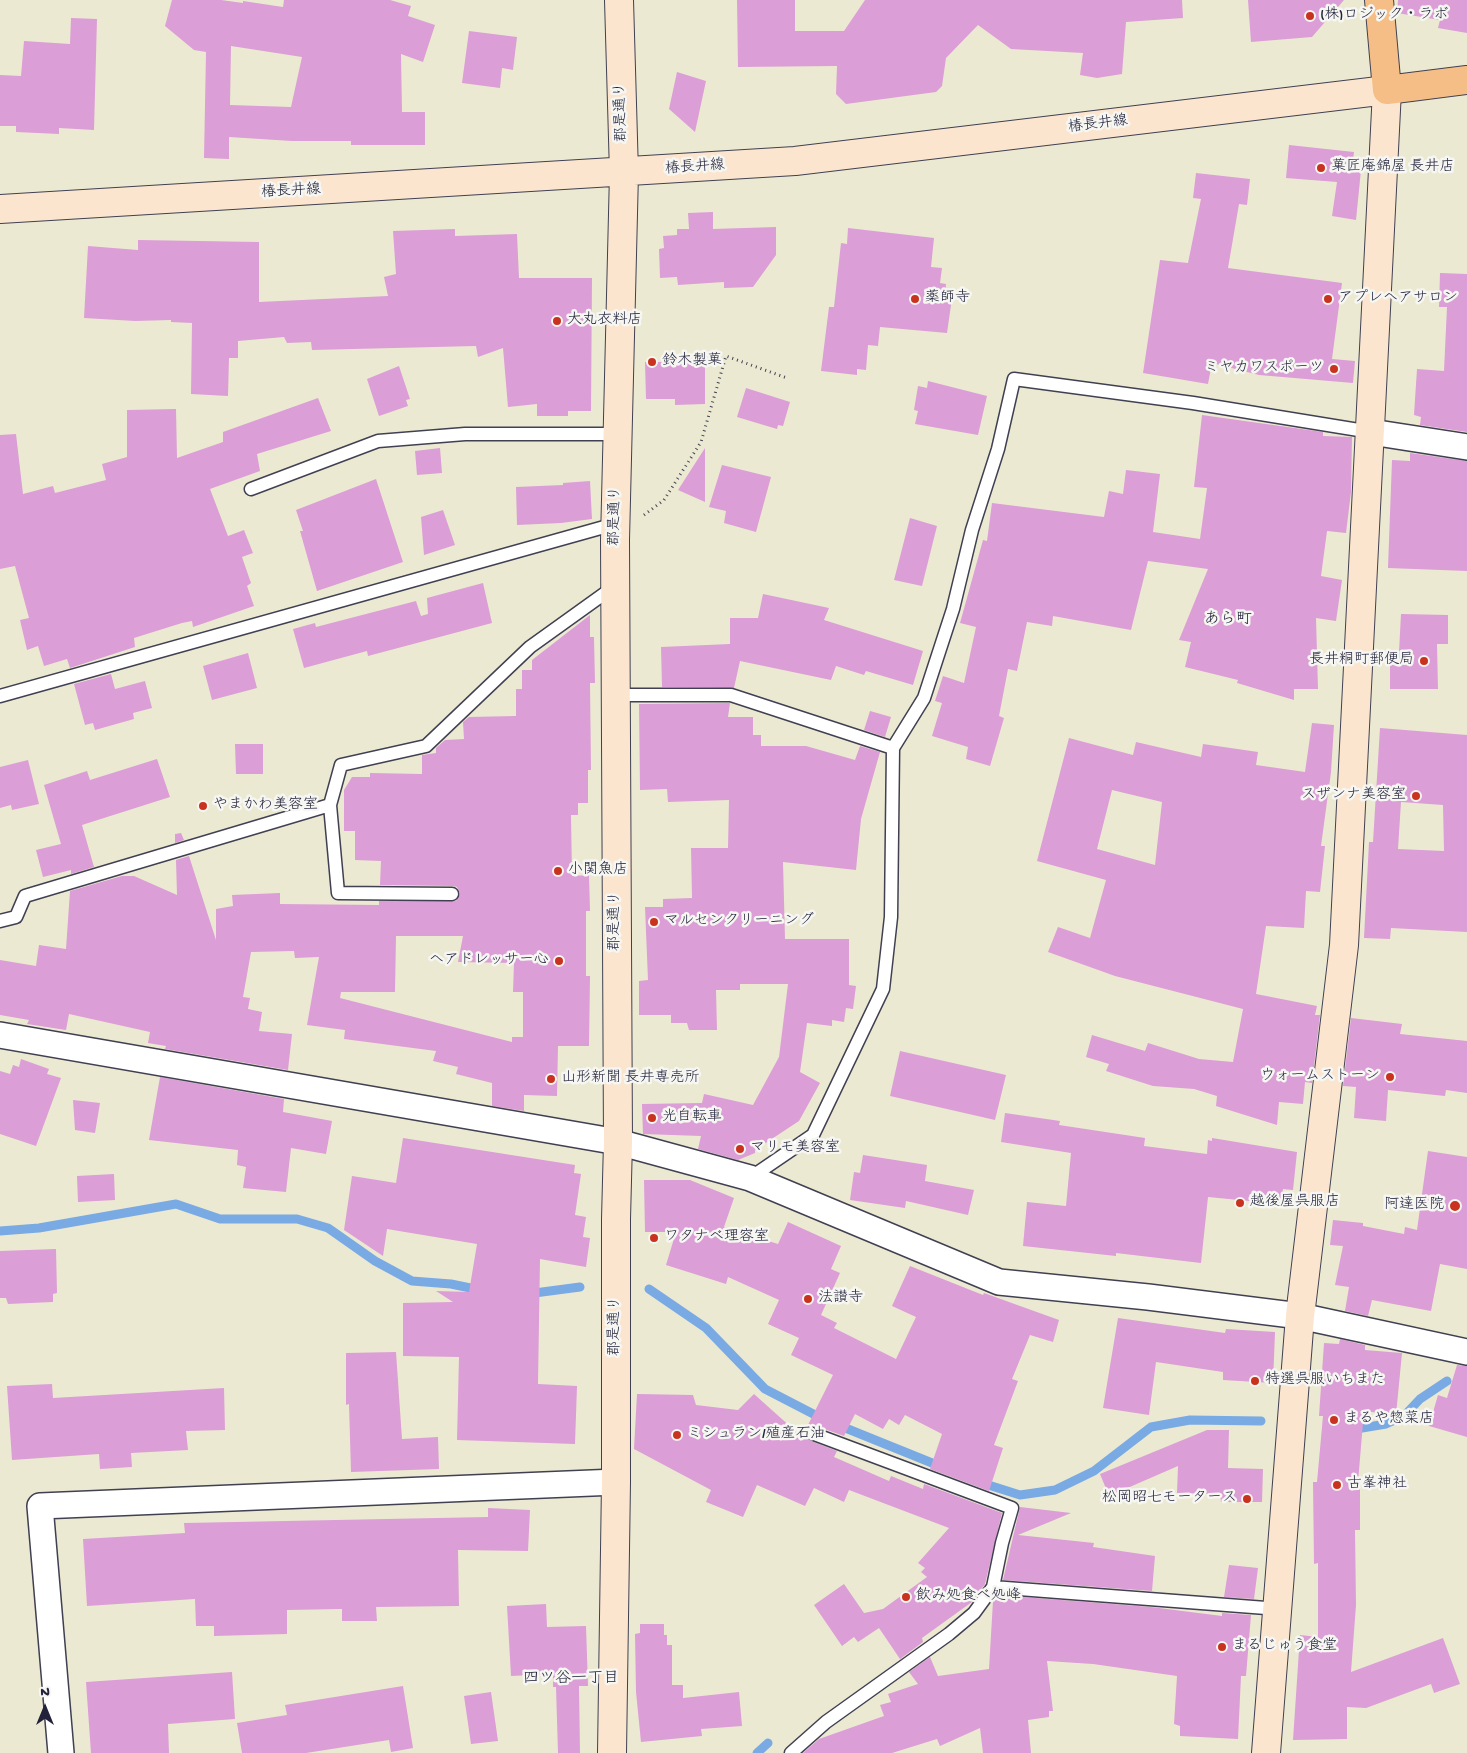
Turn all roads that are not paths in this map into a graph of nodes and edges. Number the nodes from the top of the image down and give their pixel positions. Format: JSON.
{"nodes":[{"id":1,"x":619,"y":0,"type":"edge"},
{"id":2,"x":1379,"y":0,"type":"edge"},
{"id":3,"x":1467,"y":80,"type":"edge"},
{"id":4,"x":1388,"y":90,"type":"junction"},
{"id":5,"x":624,"y":173,"type":"junction"},
{"id":6,"x":0,"y":208,"type":"edge"},
{"id":7,"x":1371,"y":432,"type":"junction"},
{"id":8,"x":618,"y":434,"type":"junction"},
{"id":9,"x":1467,"y":446,"type":"edge"},
{"id":10,"x":252,"y":489,"type":"dead end"},
{"id":11,"x":615,"y":532,"type":"junction"},
{"id":12,"x":615,"y":586,"type":"junction"},
{"id":13,"x":615,"y":695,"type":"junction"},
{"id":14,"x":0,"y":696,"type":"edge"},
{"id":15,"x":893,"y":748,"type":"junction"},
{"id":16,"x":330,"y":804,"type":"junction"},
{"id":17,"x":452,"y":894,"type":"dead end"},
{"id":18,"x":0,"y":921,"type":"edge"},
{"id":19,"x":0,"y":1034,"type":"edge"},
{"id":20,"x":618,"y":1142,"type":"junction"},
{"id":21,"x":750,"y":1178,"type":"junction"},
{"id":22,"x":1300,"y":1316,"type":"junction"},
{"id":23,"x":1467,"y":1352,"type":"edge"},
{"id":24,"x":814,"y":1434,"type":"dead end"},
{"id":25,"x":616,"y":1482,"type":"junction"},
{"id":26,"x":993,"y":1587,"type":"junction"},
{"id":27,"x":1279,"y":1609,"type":"junction"},
{"id":28,"x":60,"y":1753,"type":"edge"},
{"id":29,"x":612,"y":1753,"type":"edge"},
{"id":30,"x":791,"y":1753,"type":"edge"},
{"id":31,"x":1266,"y":1753,"type":"edge"}],
"edges":[{"from":1,"to":5,"type":"street","name":"郡是通り"},
{"from":2,"to":4,"type":"main road"},
{"from":3,"to":4,"type":"main road"},
{"from":4,"to":5,"type":"street","name":"椿長井線"},
{"from":4,"to":7,"type":"street"},
{"from":5,"to":6,"type":"street","name":"椿長井線"},
{"from":5,"to":8,"type":"street","name":"郡是通り"},
{"from":7,"to":9,"type":"street"},
{"from":7,"to":15,"type":"lane"},
{"from":7,"to":22,"type":"street"},
{"from":8,"to":10,"type":"lane"},
{"from":8,"to":11,"type":"street","name":"郡是通り"},
{"from":11,"to":12,"type":"street","name":"郡是通り"},
{"from":11,"to":14,"type":"lane"},
{"from":12,"to":13,"type":"street","name":"郡是通り"},
{"from":12,"to":16,"type":"lane"},
{"from":13,"to":15,"type":"lane"},
{"from":13,"to":20,"type":"street","name":"郡是通り"},
{"from":15,"to":21,"type":"lane"},
{"from":16,"to":17,"type":"lane"},
{"from":16,"to":18,"type":"lane"},
{"from":19,"to":20,"type":"street"},
{"from":20,"to":21,"type":"street"},
{"from":20,"to":25,"type":"street","name":"郡是通り"},
{"from":21,"to":22,"type":"street"},
{"from":22,"to":23,"type":"street"},
{"from":22,"to":27,"type":"street"},
{"from":24,"to":26,"type":"lane"},
{"from":25,"to":28,"type":"street"},
{"from":25,"to":29,"type":"street","name":"郡是通り"},
{"from":26,"to":27,"type":"lane"},
{"from":26,"to":30,"type":"lane"},
{"from":27,"to":31,"type":"street"}]}
